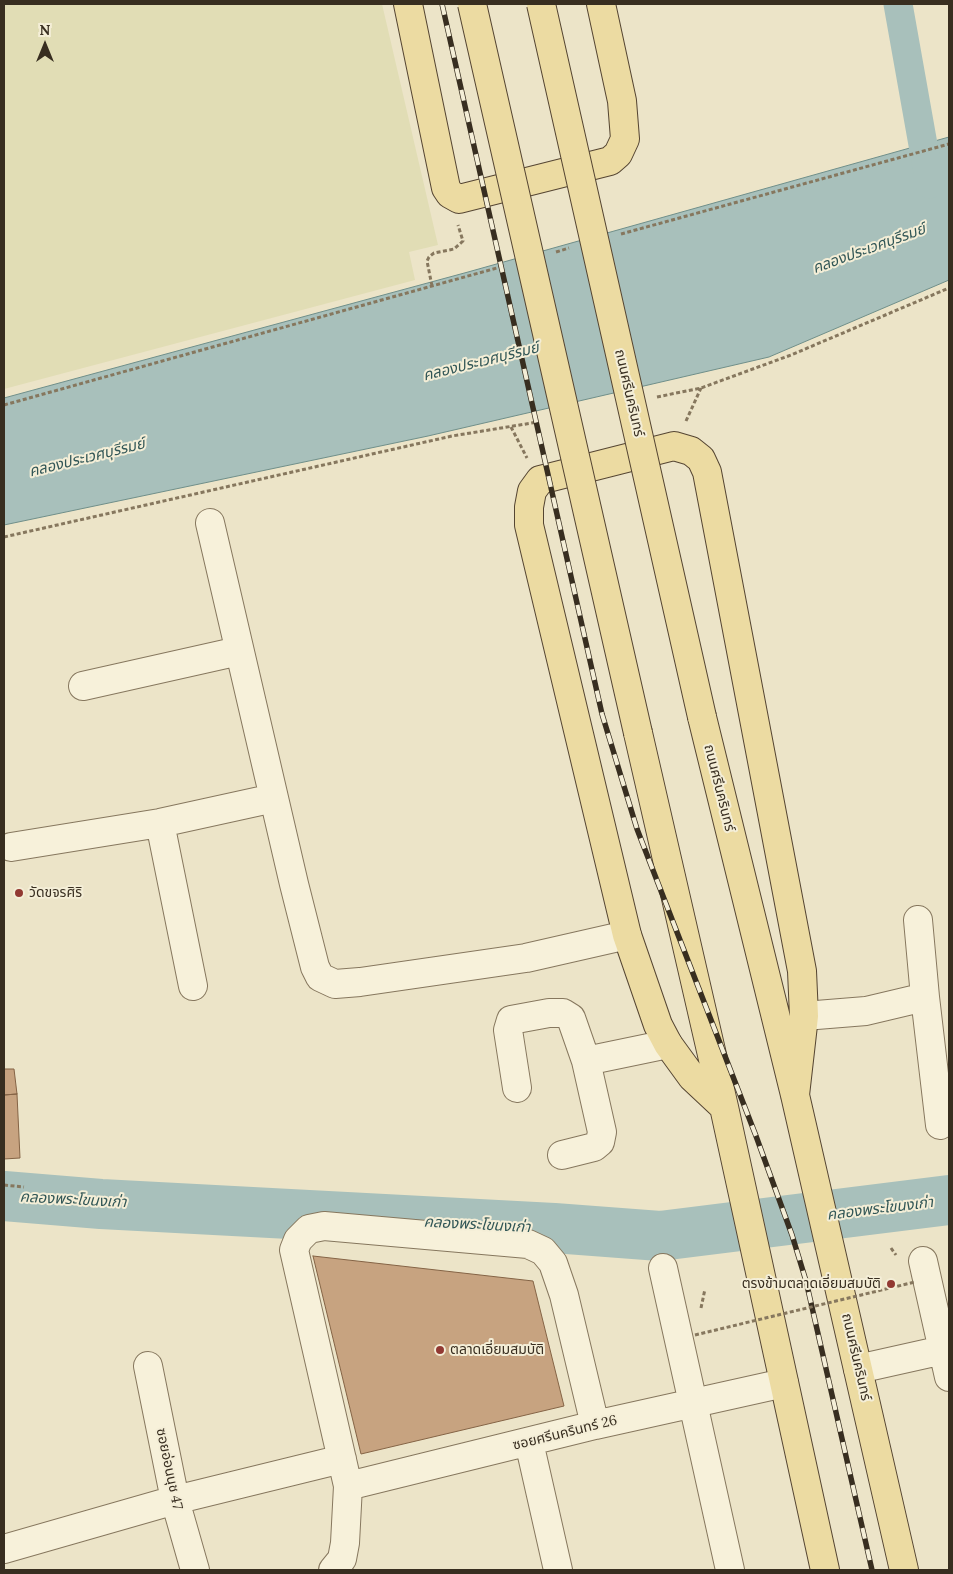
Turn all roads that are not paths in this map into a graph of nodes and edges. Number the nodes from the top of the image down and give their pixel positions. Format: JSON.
{"nodes":[{"id":1,"x":408,"y":4,"type":"edge"},
{"id":2,"x":472,"y":4,"type":"edge"},
{"id":3,"x":541,"y":4,"type":"edge"},
{"id":4,"x":601,"y":4,"type":"edge"},
{"id":5,"x":210,"y":523,"type":"dead end"},
{"id":6,"x":239,"y":650,"type":"junction"},
{"id":7,"x":83,"y":686,"type":"dead end"},
{"id":8,"x":274,"y":798,"type":"junction"},
{"id":9,"x":160,"y":823,"type":"junction"},
{"id":10,"x":11,"y":847,"type":"dead end"},
{"id":11,"x":918,"y":920,"type":"dead end"},
{"id":12,"x":627,"y":935,"type":"junction"},
{"id":13,"x":193,"y":986,"type":"dead end"},
{"id":14,"x":925,"y":997,"type":"junction"},
{"id":15,"x":804,"y":1016,"type":"junction"},
{"id":16,"x":668,"y":1044,"type":"junction"},
{"id":17,"x":586,"y":1061,"type":"junction"},
{"id":18,"x":518,"y":1088,"type":"dead end"},
{"id":19,"x":795,"y":1095,"type":"junction"},
{"id":20,"x":724,"y":1107,"type":"junction"},
{"id":21,"x":940,"y":1125,"type":"dead end"},
{"id":22,"x":562,"y":1155,"type":"dead end"},
{"id":23,"x":663,"y":1268,"type":"dead end"},
{"id":24,"x":919,"y":1272,"type":"road end"},
{"id":25,"x":943,"y":1350,"type":"junction"},
{"id":26,"x":148,"y":1366,"type":"dead end"},
{"id":27,"x":858,"y":1369,"type":"junction"},
{"id":28,"x":949,"y":1377,"type":"edge"},
{"id":29,"x":784,"y":1383,"type":"junction"},
{"id":30,"x":692,"y":1403,"type":"junction"},
{"id":31,"x":595,"y":1425,"type":"junction"},
{"id":32,"x":529,"y":1442,"type":"junction"},
{"id":33,"x":342,"y":1459,"type":"junction"},
{"id":34,"x":348,"y":1486,"type":"junction"},
{"id":35,"x":175,"y":1500,"type":"junction"},
{"id":36,"x":4,"y":1549,"type":"edge"},
{"id":37,"x":195,"y":1570,"type":"edge"},
{"id":38,"x":333,"y":1570,"type":"edge"},
{"id":39,"x":558,"y":1570,"type":"edge"},
{"id":40,"x":730,"y":1570,"type":"edge"},
{"id":41,"x":825,"y":1570,"type":"edge"},
{"id":42,"x":904,"y":1570,"type":"edge"}],
"edges":[{"from":1,"to":4,"type":"main road"},
{"from":2,"to":20,"type":"main road","bridge":true},
{"from":3,"to":19,"type":"main road","name":"ถนนศรีนครินทร์","bridge":true},
{"from":5,"to":6,"type":"street"},
{"from":6,"to":7,"type":"street"},
{"from":6,"to":8,"type":"street"},
{"from":8,"to":9,"type":"street"},
{"from":8,"to":12,"type":"street"},
{"from":9,"to":10,"type":"street"},
{"from":9,"to":13,"type":"street"},
{"from":11,"to":14,"type":"street"},
{"from":12,"to":15,"type":"main road"},
{"from":12,"to":16,"type":"main road"},
{"from":14,"to":15,"type":"street"},
{"from":14,"to":21,"type":"street"},
{"from":15,"to":19,"type":"main road"},
{"from":16,"to":17,"type":"street"},
{"from":16,"to":20,"type":"main road"},
{"from":17,"to":18,"type":"street"},
{"from":17,"to":22,"type":"street"},
{"from":19,"to":27,"type":"main road","name":"ถนนศรีนครินทร์"},
{"from":20,"to":29,"type":"main road"},
{"from":23,"to":30,"type":"street"},
{"from":24,"to":25,"type":"street"},
{"from":25,"to":27,"type":"street"},
{"from":25,"to":28,"type":"street"},
{"from":26,"to":35,"type":"street","name":"ซอยอ่อนนุช 47"},
{"from":27,"to":42,"type":"main road","name":"ถนนศรีนครินทร์"},
{"from":29,"to":30,"type":"street","name":"ซอยศรีนครินทร์ 26"},
{"from":29,"to":41,"type":"main road"},
{"from":30,"to":31,"type":"street","name":"ซอยศรีนครินทร์ 26"},
{"from":30,"to":40,"type":"street"},
{"from":31,"to":32,"type":"street","name":"ซอยศรีนครินทร์ 26"},
{"from":31,"to":33,"type":"street"},
{"from":32,"to":34,"type":"street","name":"ซอยศรีนครินทร์ 26"},
{"from":32,"to":39,"type":"street"},
{"from":33,"to":34,"type":"street"},
{"from":33,"to":35,"type":"street"},
{"from":34,"to":38,"type":"street"},
{"from":35,"to":36,"type":"street"},
{"from":35,"to":37,"type":"street","name":"ซอยอ่อนนุช 47"}]}
